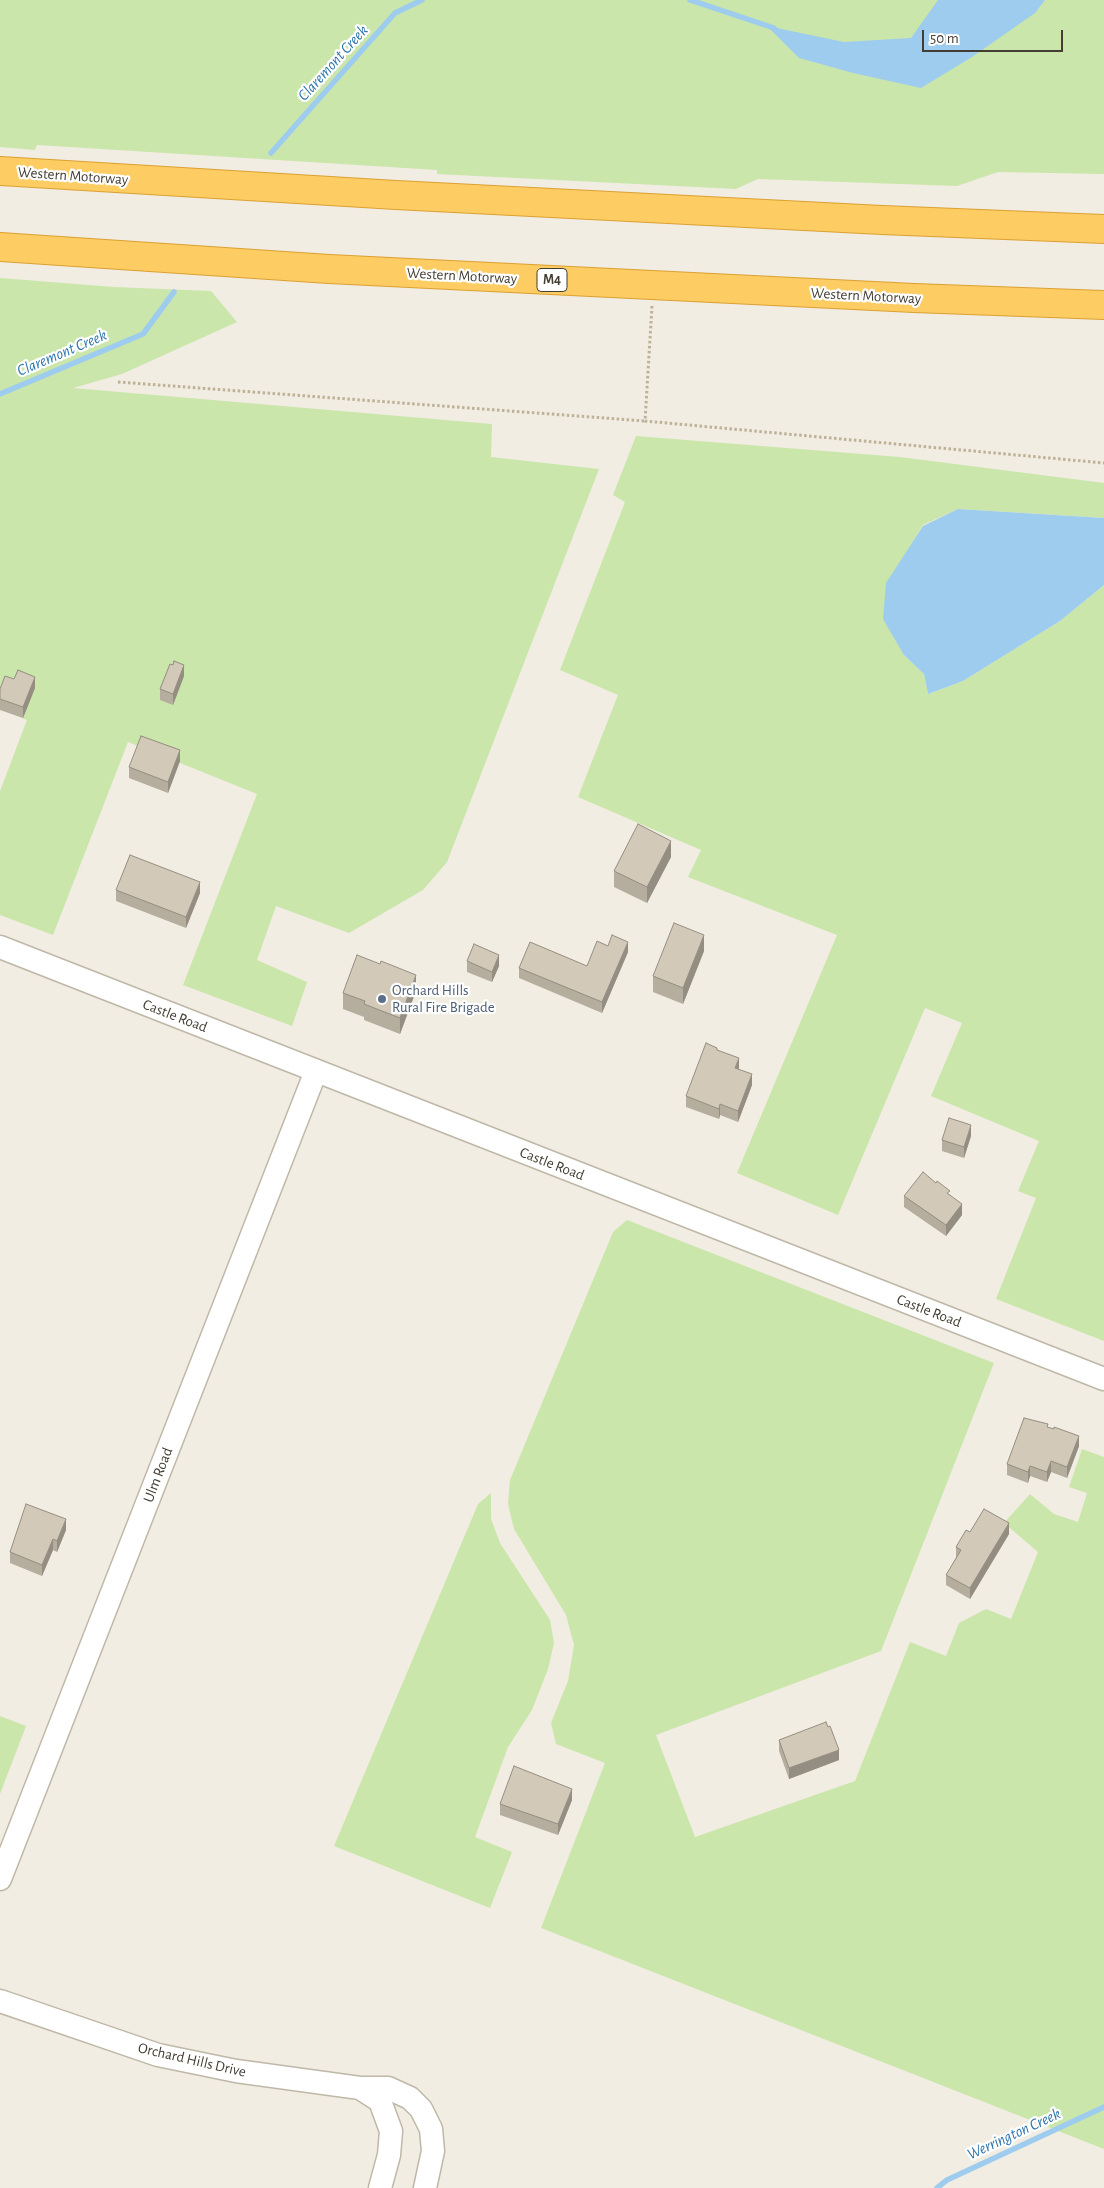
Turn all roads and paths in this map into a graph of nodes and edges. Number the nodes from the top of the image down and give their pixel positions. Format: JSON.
{"nodes":[{"id":1,"x":0,"y":171,"type":"edge"},
{"id":2,"x":1104,"y":229,"type":"edge"},
{"id":3,"x":0,"y":247,"type":"edge"},
{"id":4,"x":653,"y":285,"type":"junction"},
{"id":5,"x":1104,"y":305,"type":"edge"},
{"id":6,"x":118,"y":382,"type":"dead end"},
{"id":7,"x":645,"y":421,"type":"junction"},
{"id":8,"x":1104,"y":463,"type":"edge"},
{"id":9,"x":0,"y":947,"type":"edge"},
{"id":10,"x":316,"y":1071,"type":"junction"},
{"id":11,"x":1104,"y":1379,"type":"edge"},
{"id":12,"x":0,"y":1879,"type":"edge"},
{"id":13,"x":0,"y":2001,"type":"edge"},
{"id":14,"x":360,"y":2088,"type":"junction"},
{"id":15,"x":380,"y":2188,"type":"edge"},
{"id":16,"x":425,"y":2188,"type":"edge"}],
"edges":[{"from":1,"to":2,"type":"highway","name":"Western Motorway"},
{"from":3,"to":4,"type":"highway","name":"Western Motorway","number":"M4"},
{"from":4,"to":5,"type":"highway","name":"Western Motorway","number":"M4"},
{"from":4,"to":7,"type":"path"},
{"from":6,"to":7,"type":"path"},
{"from":7,"to":8,"type":"path"},
{"from":9,"to":10,"type":"street","name":"Castle Road"},
{"from":10,"to":11,"type":"street","name":"Castle Road"},
{"from":10,"to":12,"type":"street","name":"Ulm Road"},
{"from":13,"to":14,"type":"street","name":"Orchard Hills Drive"},
{"from":14,"to":15,"type":"street"},
{"from":14,"to":16,"type":"street","name":"Orchard Hills Drive"}]}
